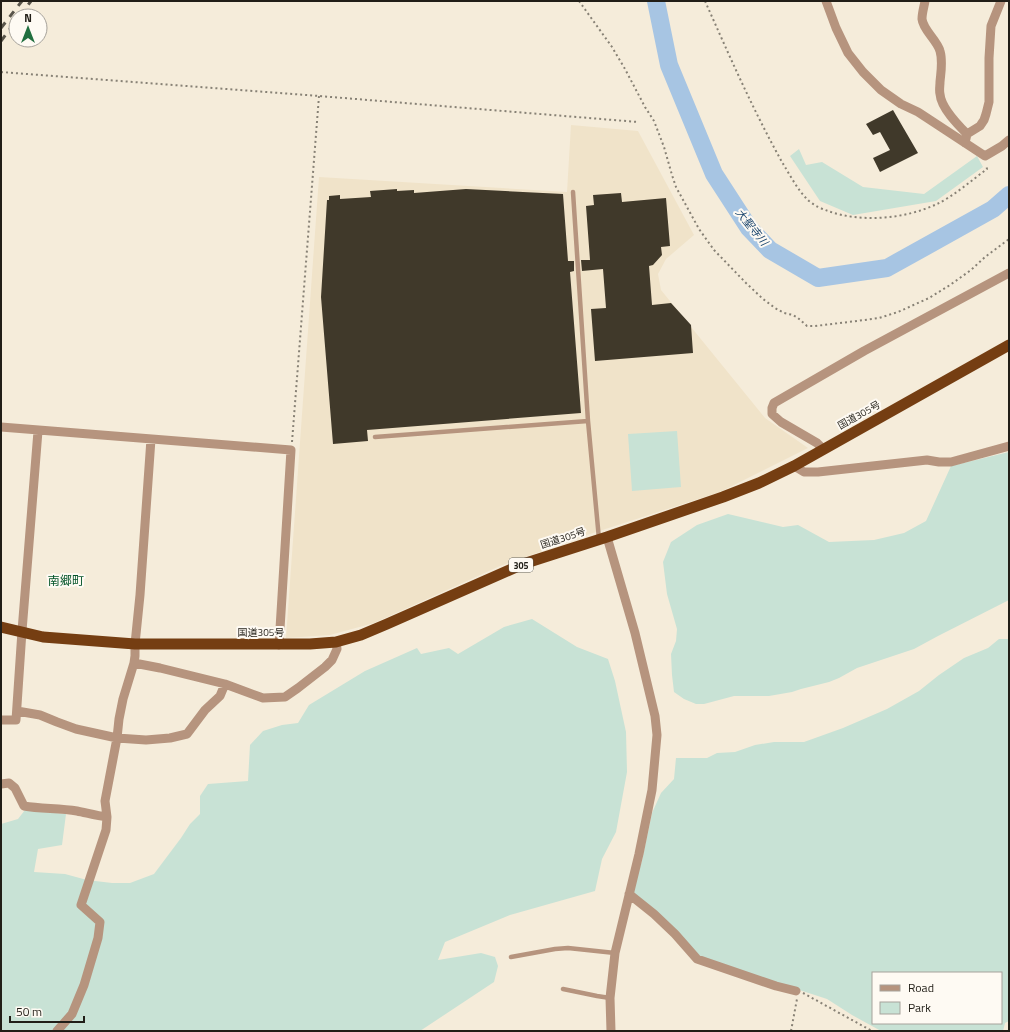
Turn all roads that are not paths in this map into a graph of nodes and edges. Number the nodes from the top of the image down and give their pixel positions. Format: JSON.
{"nodes":[{"id":1,"x":826,"y":1,"type":"edge"},
{"id":2,"x":925,"y":1,"type":"edge"},
{"id":3,"x":1001,"y":1,"type":"edge"},
{"id":4,"x":966,"y":139,"type":"junction"},
{"id":5,"x":1009,"y":140,"type":"edge"},
{"id":6,"x":573,"y":192,"type":"dead end"},
{"id":7,"x":1009,"y":273,"type":"edge"},
{"id":8,"x":1009,"y":345,"type":"edge"},
{"id":9,"x":588,"y":421,"type":"junction"},
{"id":10,"x":1,"y":427,"type":"edge"},
{"id":11,"x":38,"y":430,"type":"junction"},
{"id":12,"x":375,"y":437,"type":"dead end"},
{"id":13,"x":151,"y":438,"type":"junction"},
{"id":14,"x":1009,"y":446,"type":"edge"},
{"id":15,"x":823,"y":450,"type":"junction"},
{"id":16,"x":794,"y":466,"type":"junction"},
{"id":17,"x":603,"y":538,"type":"junction"},
{"id":18,"x":1,"y":627,"type":"edge"},
{"id":19,"x":22,"y":631,"type":"junction"},
{"id":20,"x":336,"y":642,"type":"junction"},
{"id":21,"x":135,"y":644,"type":"junction"},
{"id":22,"x":279,"y":644,"type":"junction"},
{"id":23,"x":134,"y":663,"type":"junction"},
{"id":24,"x":225,"y":684,"type":"junction"},
{"id":25,"x":17,"y":711,"type":"junction"},
{"id":26,"x":1,"y":720,"type":"edge"},
{"id":27,"x":117,"y":738,"type":"junction"},
{"id":28,"x":1,"y":784,"type":"edge"},
{"id":29,"x":107,"y":817,"type":"junction"},
{"id":30,"x":629,"y":894,"type":"junction"},
{"id":31,"x":615,"y":953,"type":"junction"},
{"id":32,"x":511,"y":957,"type":"dead end"},
{"id":33,"x":563,"y":989,"type":"dead end"},
{"id":34,"x":796,"y":991,"type":"road end"},
{"id":35,"x":610,"y":998,"type":"junction"},
{"id":36,"x":56,"y":1031,"type":"edge"},
{"id":37,"x":611,"y":1031,"type":"edge"}],
"edges":[{"from":1,"to":4,"type":"street"},
{"from":2,"to":4,"type":"street"},
{"from":3,"to":4,"type":"street"},
{"from":4,"to":5,"type":"street"},
{"from":6,"to":9,"type":"lane"},
{"from":7,"to":15,"type":"street"},
{"from":8,"to":15,"type":"highway","name":"国道305号","number":"305"},
{"from":9,"to":12,"type":"lane"},
{"from":9,"to":17,"type":"lane"},
{"from":10,"to":11,"type":"street"},
{"from":11,"to":13,"type":"street"},
{"from":11,"to":19,"type":"street"},
{"from":13,"to":21,"type":"street"},
{"from":13,"to":22,"type":"street"},
{"from":14,"to":16,"type":"street"},
{"from":15,"to":16,"type":"highway","name":"国道305号","number":"305"},
{"from":16,"to":17,"type":"highway","name":"国道305号","number":"305"},
{"from":17,"to":20,"type":"highway","name":"国道305号","number":"305"},
{"from":17,"to":30,"type":"street"},
{"from":18,"to":19,"type":"highway","name":"国道305号","number":"305"},
{"from":19,"to":21,"type":"highway","name":"国道305号","number":"305"},
{"from":19,"to":25,"type":"street"},
{"from":20,"to":22,"type":"highway","name":"国道305号","number":"305"},
{"from":20,"to":24,"type":"street"},
{"from":21,"to":22,"type":"highway","name":"国道305号","number":"305"},
{"from":21,"to":23,"type":"street"},
{"from":23,"to":24,"type":"street"},
{"from":23,"to":27,"type":"street"},
{"from":24,"to":27,"type":"street"},
{"from":25,"to":26,"type":"street"},
{"from":25,"to":27,"type":"street"},
{"from":27,"to":29,"type":"street"},
{"from":28,"to":29,"type":"street"},
{"from":29,"to":36,"type":"street"},
{"from":30,"to":31,"type":"street"},
{"from":30,"to":34,"type":"street"},
{"from":31,"to":32,"type":"lane"},
{"from":31,"to":35,"type":"street"},
{"from":33,"to":35,"type":"lane"},
{"from":35,"to":37,"type":"street"}]}
